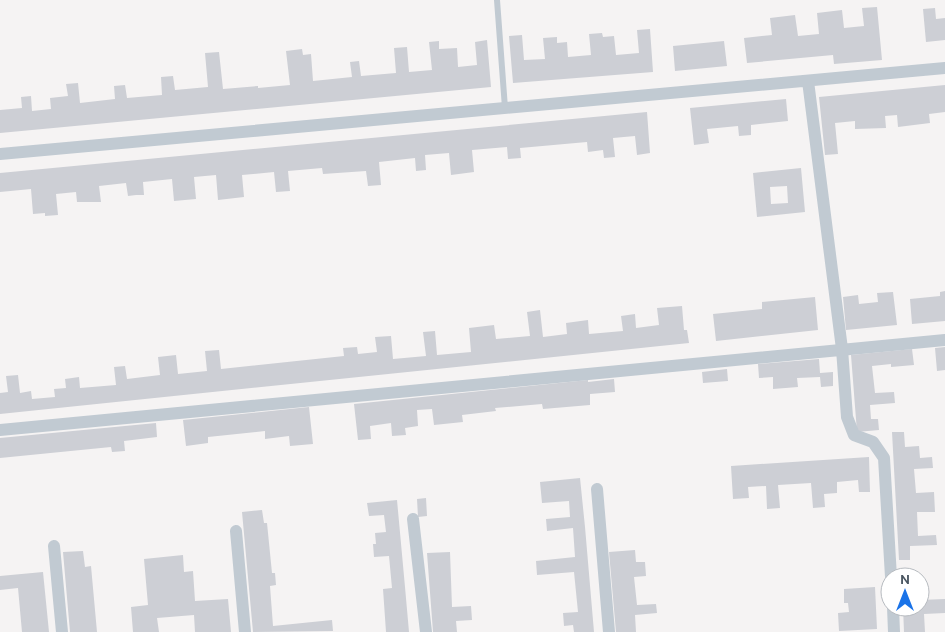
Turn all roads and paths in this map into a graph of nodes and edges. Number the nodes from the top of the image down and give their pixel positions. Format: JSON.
{"nodes":[{"id":1,"x":498,"y":0,"type":"edge"},
{"id":2,"x":945,"y":68,"type":"edge"},
{"id":3,"x":808,"y":81,"type":"junction"},
{"id":4,"x":505,"y":109,"type":"junction"},
{"id":5,"x":0,"y":154,"type":"edge"},
{"id":6,"x":945,"y":340,"type":"edge"},
{"id":7,"x":842,"y":349,"type":"junction"},
{"id":8,"x":0,"y":430,"type":"edge"},
{"id":9,"x":597,"y":489,"type":"dead end"},
{"id":10,"x":414,"y":519,"type":"dead end"},
{"id":11,"x":236,"y":531,"type":"dead end"},
{"id":12,"x":54,"y":546,"type":"dead end"},
{"id":13,"x":890,"y":567,"type":"edge"},
{"id":14,"x":893,"y":617,"type":"edge"},
{"id":15,"x":62,"y":632,"type":"edge"},
{"id":16,"x":245,"y":632,"type":"edge"},
{"id":17,"x":426,"y":632,"type":"edge"},
{"id":18,"x":609,"y":632,"type":"edge"},
{"id":19,"x":894,"y":632,"type":"edge"}],
"edges":[{"from":1,"to":4,"type":"lane"},
{"from":2,"to":3,"type":"street"},
{"from":3,"to":4,"type":"street"},
{"from":3,"to":7,"type":"street"},
{"from":4,"to":5,"type":"street"},
{"from":6,"to":7,"type":"street"},
{"from":7,"to":8,"type":"street"},
{"from":7,"to":13,"type":"street"},
{"from":9,"to":18,"type":"street"},
{"from":10,"to":17,"type":"street"},
{"from":11,"to":16,"type":"street"},
{"from":12,"to":15,"type":"street"},
{"from":14,"to":19,"type":"street"}]}
